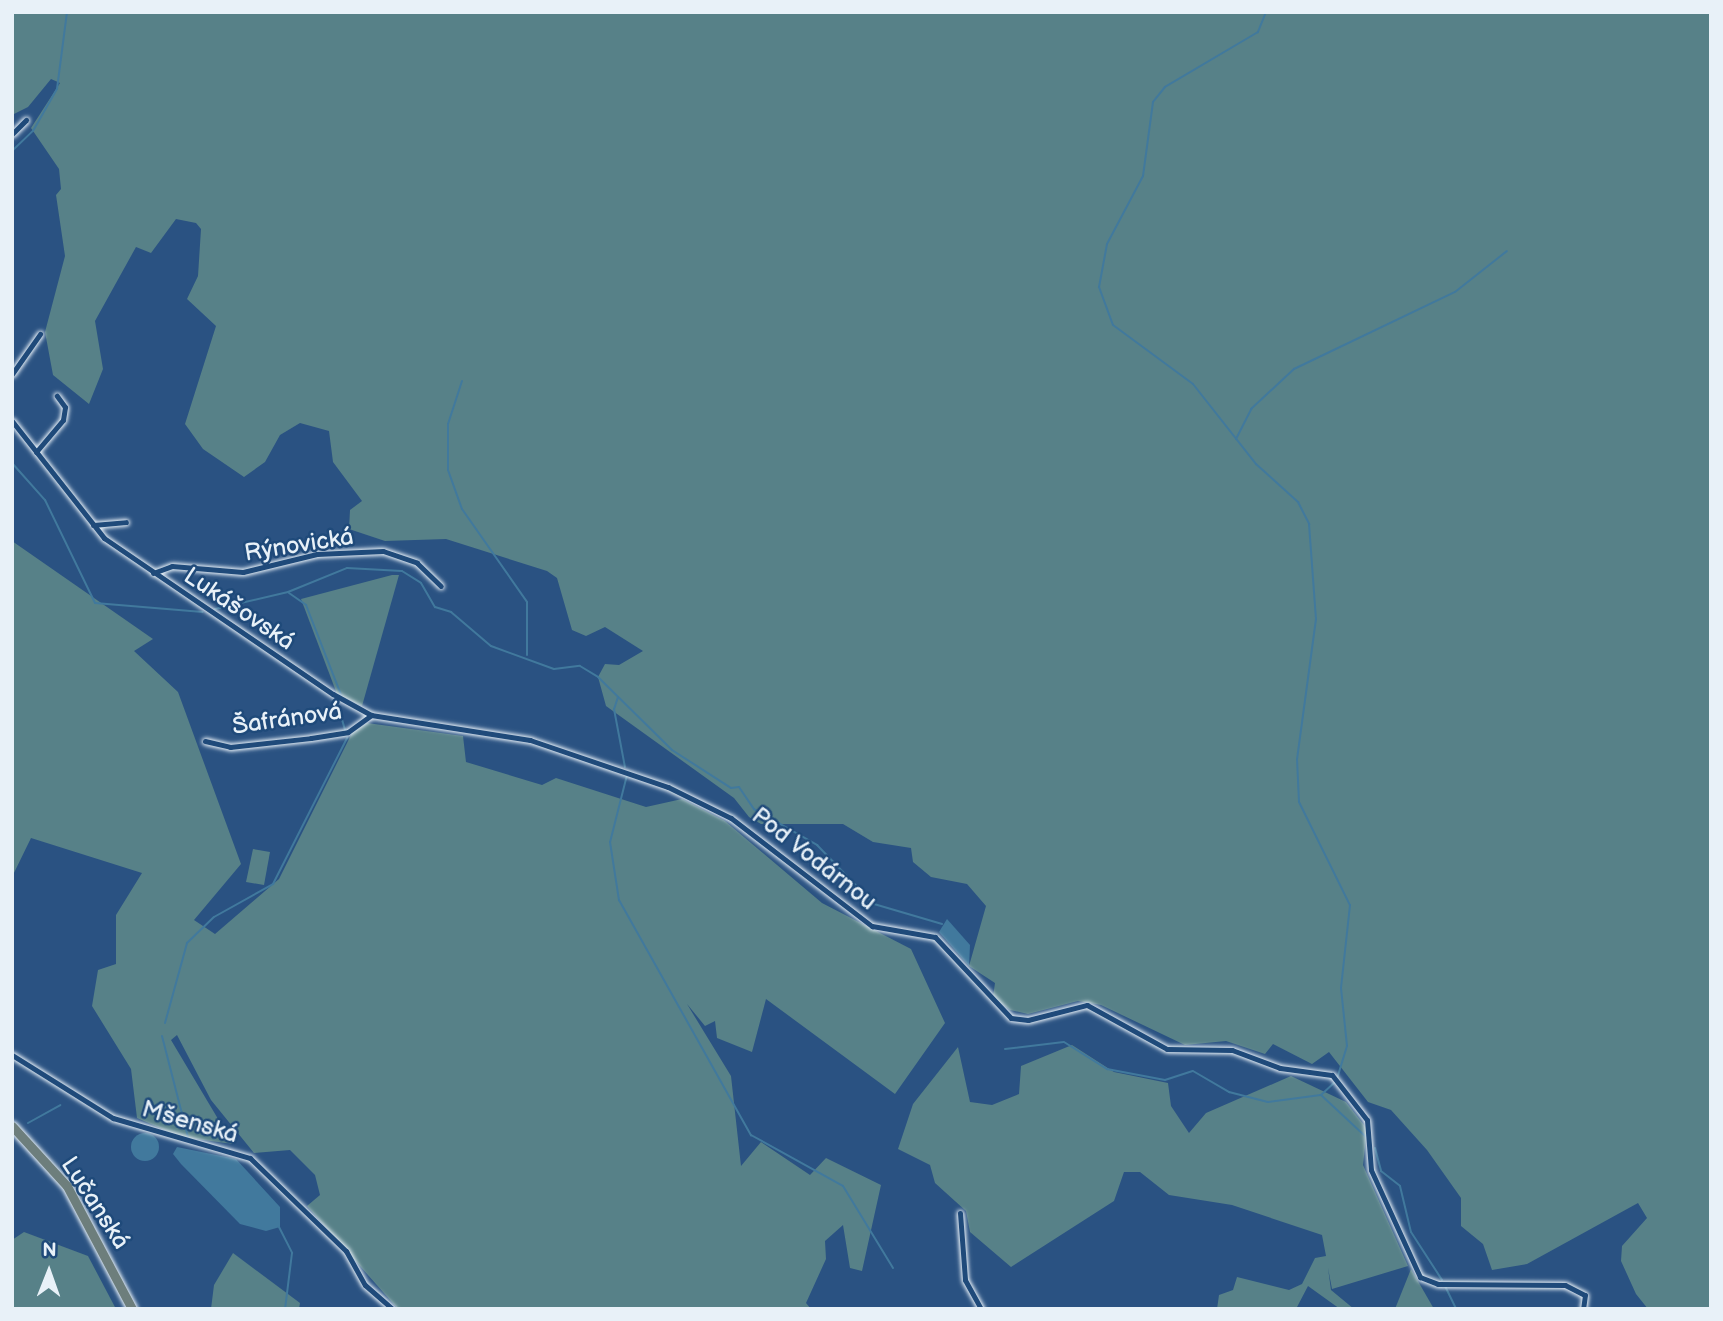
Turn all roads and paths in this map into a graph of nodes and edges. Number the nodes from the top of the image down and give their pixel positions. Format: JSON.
{"nodes":[{"id":1,"x":26,"y":120,"type":"dead end"},
{"id":2,"x":12,"y":134,"type":"edge"},
{"id":3,"x":40,"y":334,"type":"dead end"},
{"id":4,"x":12,"y":374,"type":"edge"},
{"id":5,"x":57,"y":396,"type":"dead end"},
{"id":6,"x":12,"y":421,"type":"edge"},
{"id":7,"x":36,"y":452,"type":"junction"},
{"id":8,"x":126,"y":522,"type":"dead end"},
{"id":9,"x":93,"y":525,"type":"junction"},
{"id":10,"x":153,"y":573,"type":"junction"},
{"id":11,"x":441,"y":586,"type":"dead end"},
{"id":12,"x":371,"y":715,"type":"junction"},
{"id":13,"x":205,"y":741,"type":"dead end"},
{"id":14,"x":12,"y":1055,"type":"edge"},
{"id":15,"x":12,"y":1126,"type":"edge"},
{"id":16,"x":960,"y":1213,"type":"dead end"},
{"id":17,"x":132,"y":1309,"type":"edge"},
{"id":18,"x":393,"y":1309,"type":"edge"},
{"id":19,"x":981,"y":1309,"type":"edge"},
{"id":20,"x":1583,"y":1309,"type":"edge"}],
"edges":[{"from":1,"to":2,"type":"street"},
{"from":3,"to":4,"type":"street"},
{"from":5,"to":7,"type":"street"},
{"from":6,"to":7,"type":"street","name":"Lukášovská"},
{"from":7,"to":9,"type":"street","name":"Lukášovská"},
{"from":8,"to":9,"type":"street"},
{"from":9,"to":10,"type":"street","name":"Lukášovská"},
{"from":10,"to":11,"type":"street","name":"Rýnovická"},
{"from":10,"to":12,"type":"street","name":"Lukášovská"},
{"from":12,"to":13,"type":"street","name":"Šafránová"},
{"from":12,"to":20,"type":"street","name":"Pod Vodárnou"},
{"from":14,"to":18,"type":"street","name":"Mšenská"},
{"from":15,"to":17,"type":"main road","name":"Lučanská"},
{"from":16,"to":19,"type":"street"}]}
